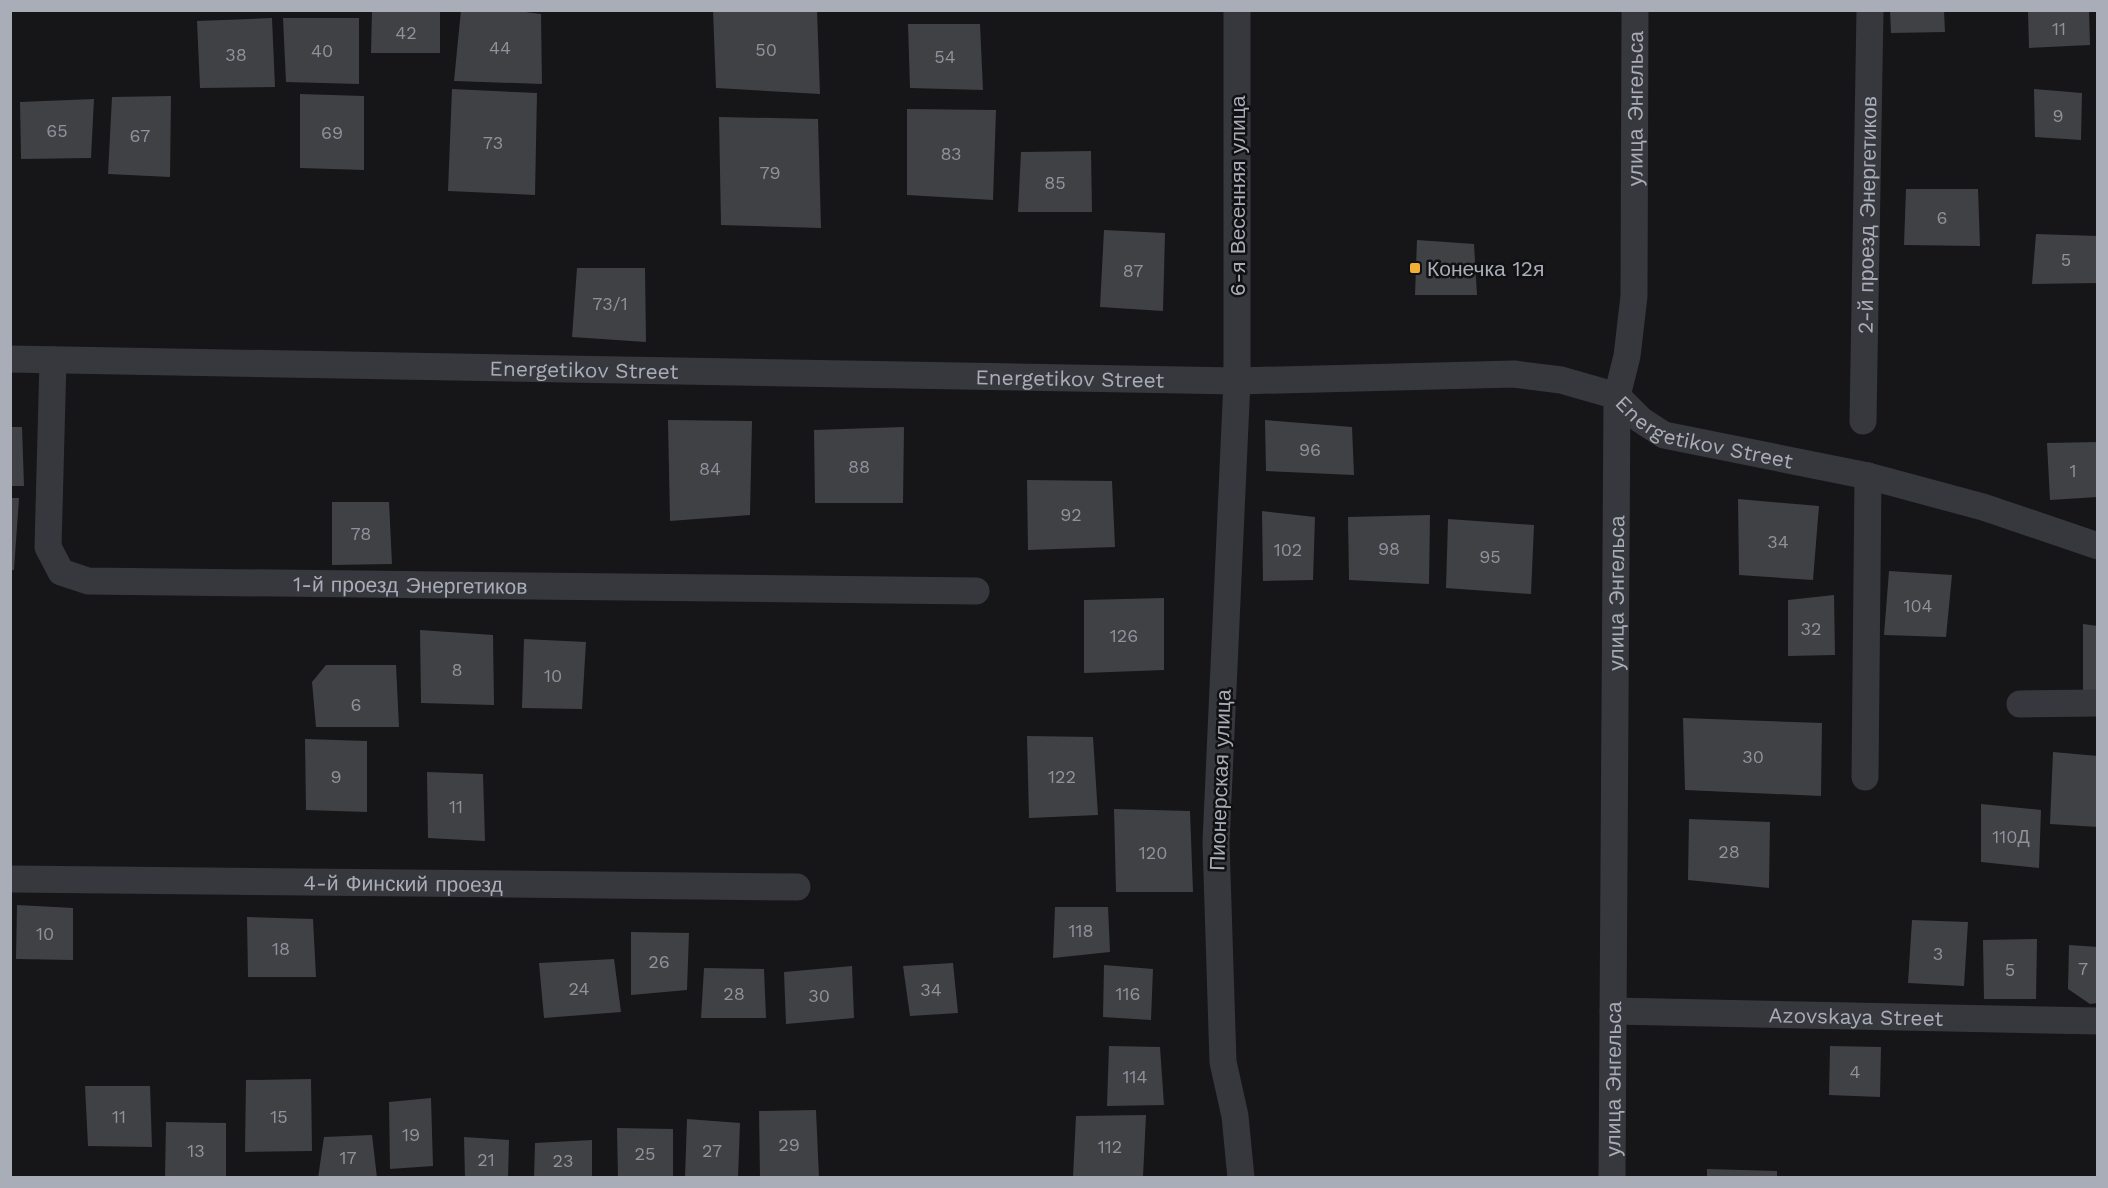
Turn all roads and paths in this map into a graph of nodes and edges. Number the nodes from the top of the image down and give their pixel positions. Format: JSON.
{"nodes":[{"id":1,"x":1237,"y":10,"type":"edge"},
{"id":2,"x":1635,"y":10,"type":"edge"},
{"id":3,"x":1870,"y":10,"type":"edge"},
{"id":4,"x":10,"y":359,"type":"edge"},
{"id":5,"x":53,"y":360,"type":"junction"},
{"id":6,"x":1236,"y":381,"type":"junction"},
{"id":7,"x":1617,"y":396,"type":"junction"},
{"id":8,"x":1863,"y":421,"type":"dead end"},
{"id":9,"x":1868,"y":476,"type":"junction"},
{"id":10,"x":2097,"y":546,"type":"edge"},
{"id":11,"x":976,"y":591,"type":"dead end"},
{"id":12,"x":2097,"y":703,"type":"edge"},
{"id":13,"x":2020,"y":704,"type":"dead end"},
{"id":14,"x":1865,"y":777,"type":"dead end"},
{"id":15,"x":10,"y":879,"type":"edge"},
{"id":16,"x":797,"y":886,"type":"dead end"},
{"id":17,"x":1614,"y":1011,"type":"junction"},
{"id":18,"x":2097,"y":1021,"type":"edge"},
{"id":19,"x":1241,"y":1178,"type":"edge"},
{"id":20,"x":1612,"y":1178,"type":"edge"}],
"edges":[{"from":1,"to":6,"type":"street","name":"6-я Весенняя улица"},
{"from":2,"to":7,"type":"street","name":"улица Энгельса"},
{"from":3,"to":8,"type":"street","name":"2-й проезд Энергетиков"},
{"from":4,"to":5,"type":"street","name":"Energetikov Street"},
{"from":5,"to":6,"type":"street","name":"Energetikov Street"},
{"from":5,"to":11,"type":"street","name":"1-й проезд Энергетиков"},
{"from":6,"to":7,"type":"street","name":"Energetikov Street"},
{"from":6,"to":19,"type":"street","name":"Пионерская улица"},
{"from":7,"to":9,"type":"street","name":"Energetikov Street"},
{"from":7,"to":17,"type":"street","name":"улица Энгельса"},
{"from":9,"to":10,"type":"street","name":"Energetikov Street"},
{"from":9,"to":14,"type":"street"},
{"from":12,"to":13,"type":"street"},
{"from":15,"to":16,"type":"street","name":"4-й Финский проезд"},
{"from":17,"to":18,"type":"street","name":"Azovskaya Street"},
{"from":17,"to":20,"type":"street","name":"улица Энгельса"}]}
